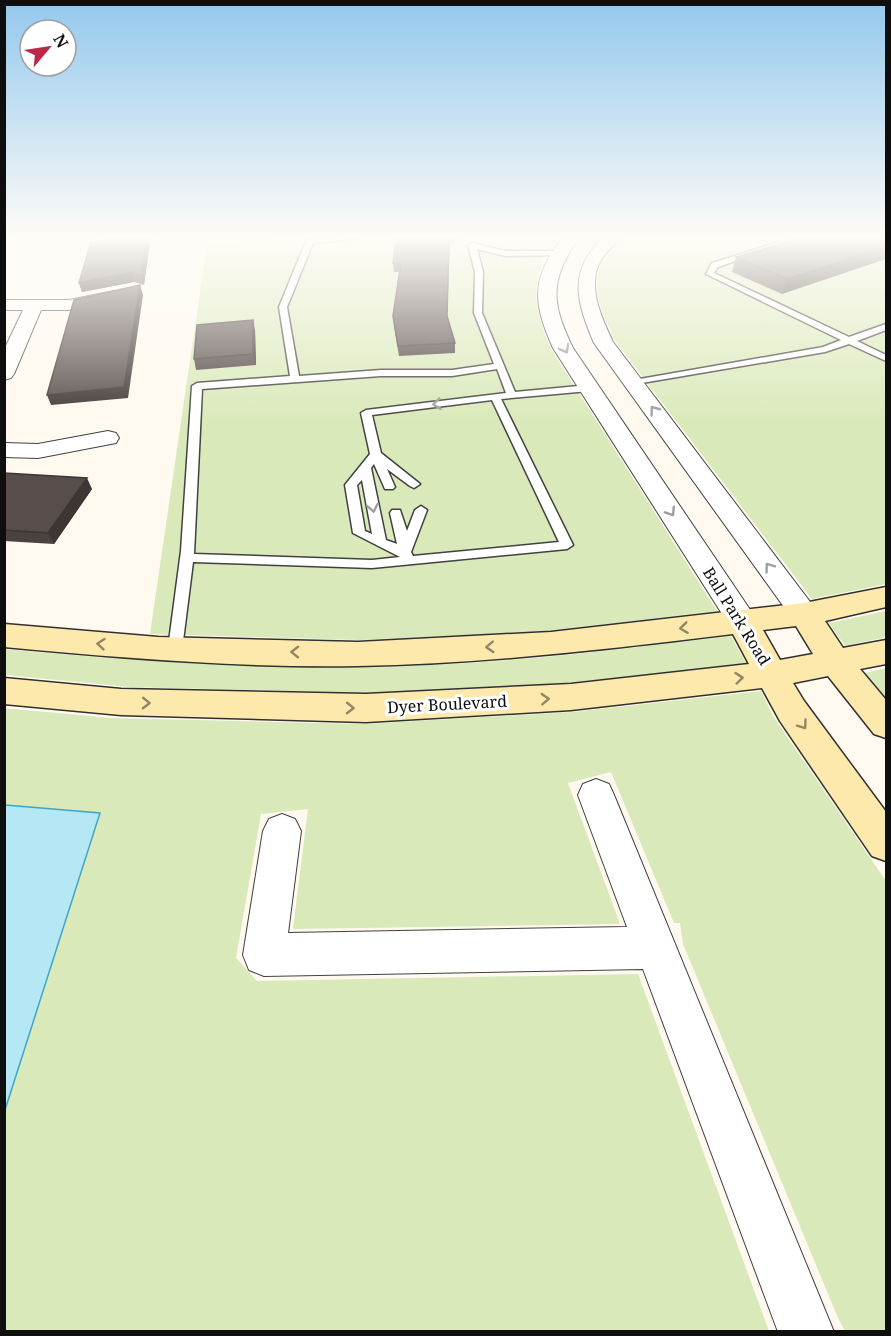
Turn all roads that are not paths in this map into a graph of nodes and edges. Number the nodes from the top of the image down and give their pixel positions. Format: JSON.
{"nodes":[{"id":1,"x":94,"y":300,"type":"edge"},
{"id":2,"x":286,"y":300,"type":"edge"},
{"id":3,"x":478,"y":300,"type":"edge"},
{"id":4,"x":548,"y":300,"type":"edge"},
{"id":5,"x":588,"y":300,"type":"edge"},
{"id":6,"x":766,"y":300,"type":"edge"},
{"id":7,"x":4,"y":305,"type":"edge"},
{"id":8,"x":33,"y":307,"type":"junction"},
{"id":9,"x":886,"y":327,"type":"edge"},
{"id":10,"x":850,"y":340,"type":"junction"},
{"id":11,"x":886,"y":358,"type":"edge"},
{"id":12,"x":500,"y":366,"type":"junction"},
{"id":13,"x":4,"y":374,"type":"edge"},
{"id":14,"x":295,"y":379,"type":"junction"},
{"id":15,"x":634,"y":383,"type":"junction"},
{"id":16,"x":589,"y":388,"type":"junction"},
{"id":17,"x":512,"y":396,"type":"junction"},
{"id":18,"x":495,"y":398,"type":"junction"},
{"id":19,"x":108,"y":438,"type":"dead end"},
{"id":20,"x":4,"y":450,"type":"edge"},
{"id":21,"x":376,"y":454,"type":"junction"},
{"id":22,"x":365,"y":468,"type":"junction"},
{"id":23,"x":380,"y":542,"type":"junction"},
{"id":24,"x":407,"y":557,"type":"junction"},
{"id":25,"x":187,"y":558,"type":"junction"},
{"id":26,"x":886,"y":597,"type":"edge"},
{"id":27,"x":804,"y":614,"type":"junction"},
{"id":28,"x":742,"y":621,"type":"junction"},
{"id":29,"x":4,"y":635,"type":"edge"},
{"id":30,"x":175,"y":649,"type":"junction"},
{"id":31,"x":886,"y":652,"type":"edge"},
{"id":32,"x":836,"y":663,"type":"junction"},
{"id":33,"x":774,"y":674,"type":"junction"},
{"id":34,"x":4,"y":691,"type":"edge"},
{"id":35,"x":886,"y":724,"type":"edge"},
{"id":36,"x":596,"y":795,"type":"dead end"},
{"id":37,"x":282,"y":831,"type":"dead end"},
{"id":38,"x":886,"y":843,"type":"edge"},
{"id":39,"x":656,"y":948,"type":"junction"},
{"id":40,"x":806,"y":1332,"type":"edge"}],
"edges":[{"from":1,"to":8,"type":"street"},
{"from":2,"to":14,"type":"lane"},
{"from":3,"to":12,"type":"lane"},
{"from":4,"to":16,"type":"street","name":"Ball Park Road","one_way":true},
{"from":5,"to":15,"type":"street"},
{"from":6,"to":10,"type":"lane"},
{"from":7,"to":8,"type":"street"},
{"from":8,"to":13,"type":"street"},
{"from":9,"to":10,"type":"lane"},
{"from":10,"to":11,"type":"lane"},
{"from":10,"to":15,"type":"lane"},
{"from":12,"to":14,"type":"lane"},
{"from":12,"to":17,"type":"lane"},
{"from":14,"to":25,"type":"lane"},
{"from":15,"to":16,"type":"street"},
{"from":27,"to":15,"type":"street","one_way":true},
{"from":16,"to":17,"type":"lane"},
{"from":16,"to":28,"type":"street","name":"Ball Park Road","one_way":true},
{"from":17,"to":18,"type":"lane"},
{"from":18,"to":21,"type":"lane","one_way":true},
{"from":18,"to":24,"type":"lane"},
{"from":19,"to":20,"type":"street"},
{"from":21,"to":21,"type":"lane"},
{"from":21,"to":22,"type":"lane"},
{"from":22,"to":23,"type":"lane","one_way":true},
{"from":22,"to":23,"type":"lane"},
{"from":23,"to":24,"type":"lane"},
{"from":24,"to":24,"type":"lane"},
{"from":24,"to":25,"type":"lane"},
{"from":25,"to":30,"type":"lane"},
{"from":26,"to":27,"type":"main road"},
{"from":27,"to":28,"type":"main road"},
{"from":27,"to":32,"type":"main road"},
{"from":28,"to":30,"type":"main road","one_way":true},
{"from":28,"to":33,"type":"main road","name":"Ball Park Road"},
{"from":30,"to":29,"type":"main road","one_way":true},
{"from":31,"to":32,"type":"main road","name":"Dyer Boulevard"},
{"from":32,"to":33,"type":"main road","name":"Dyer Boulevard"},
{"from":32,"to":35,"type":"main road"},
{"from":34,"to":33,"type":"main road","name":"Dyer Boulevard","one_way":true},
{"from":33,"to":38,"type":"main road","name":"Ball Park Road","one_way":true},
{"from":36,"to":39,"type":"street"},
{"from":37,"to":39,"type":"street"},
{"from":39,"to":40,"type":"street"}]}
